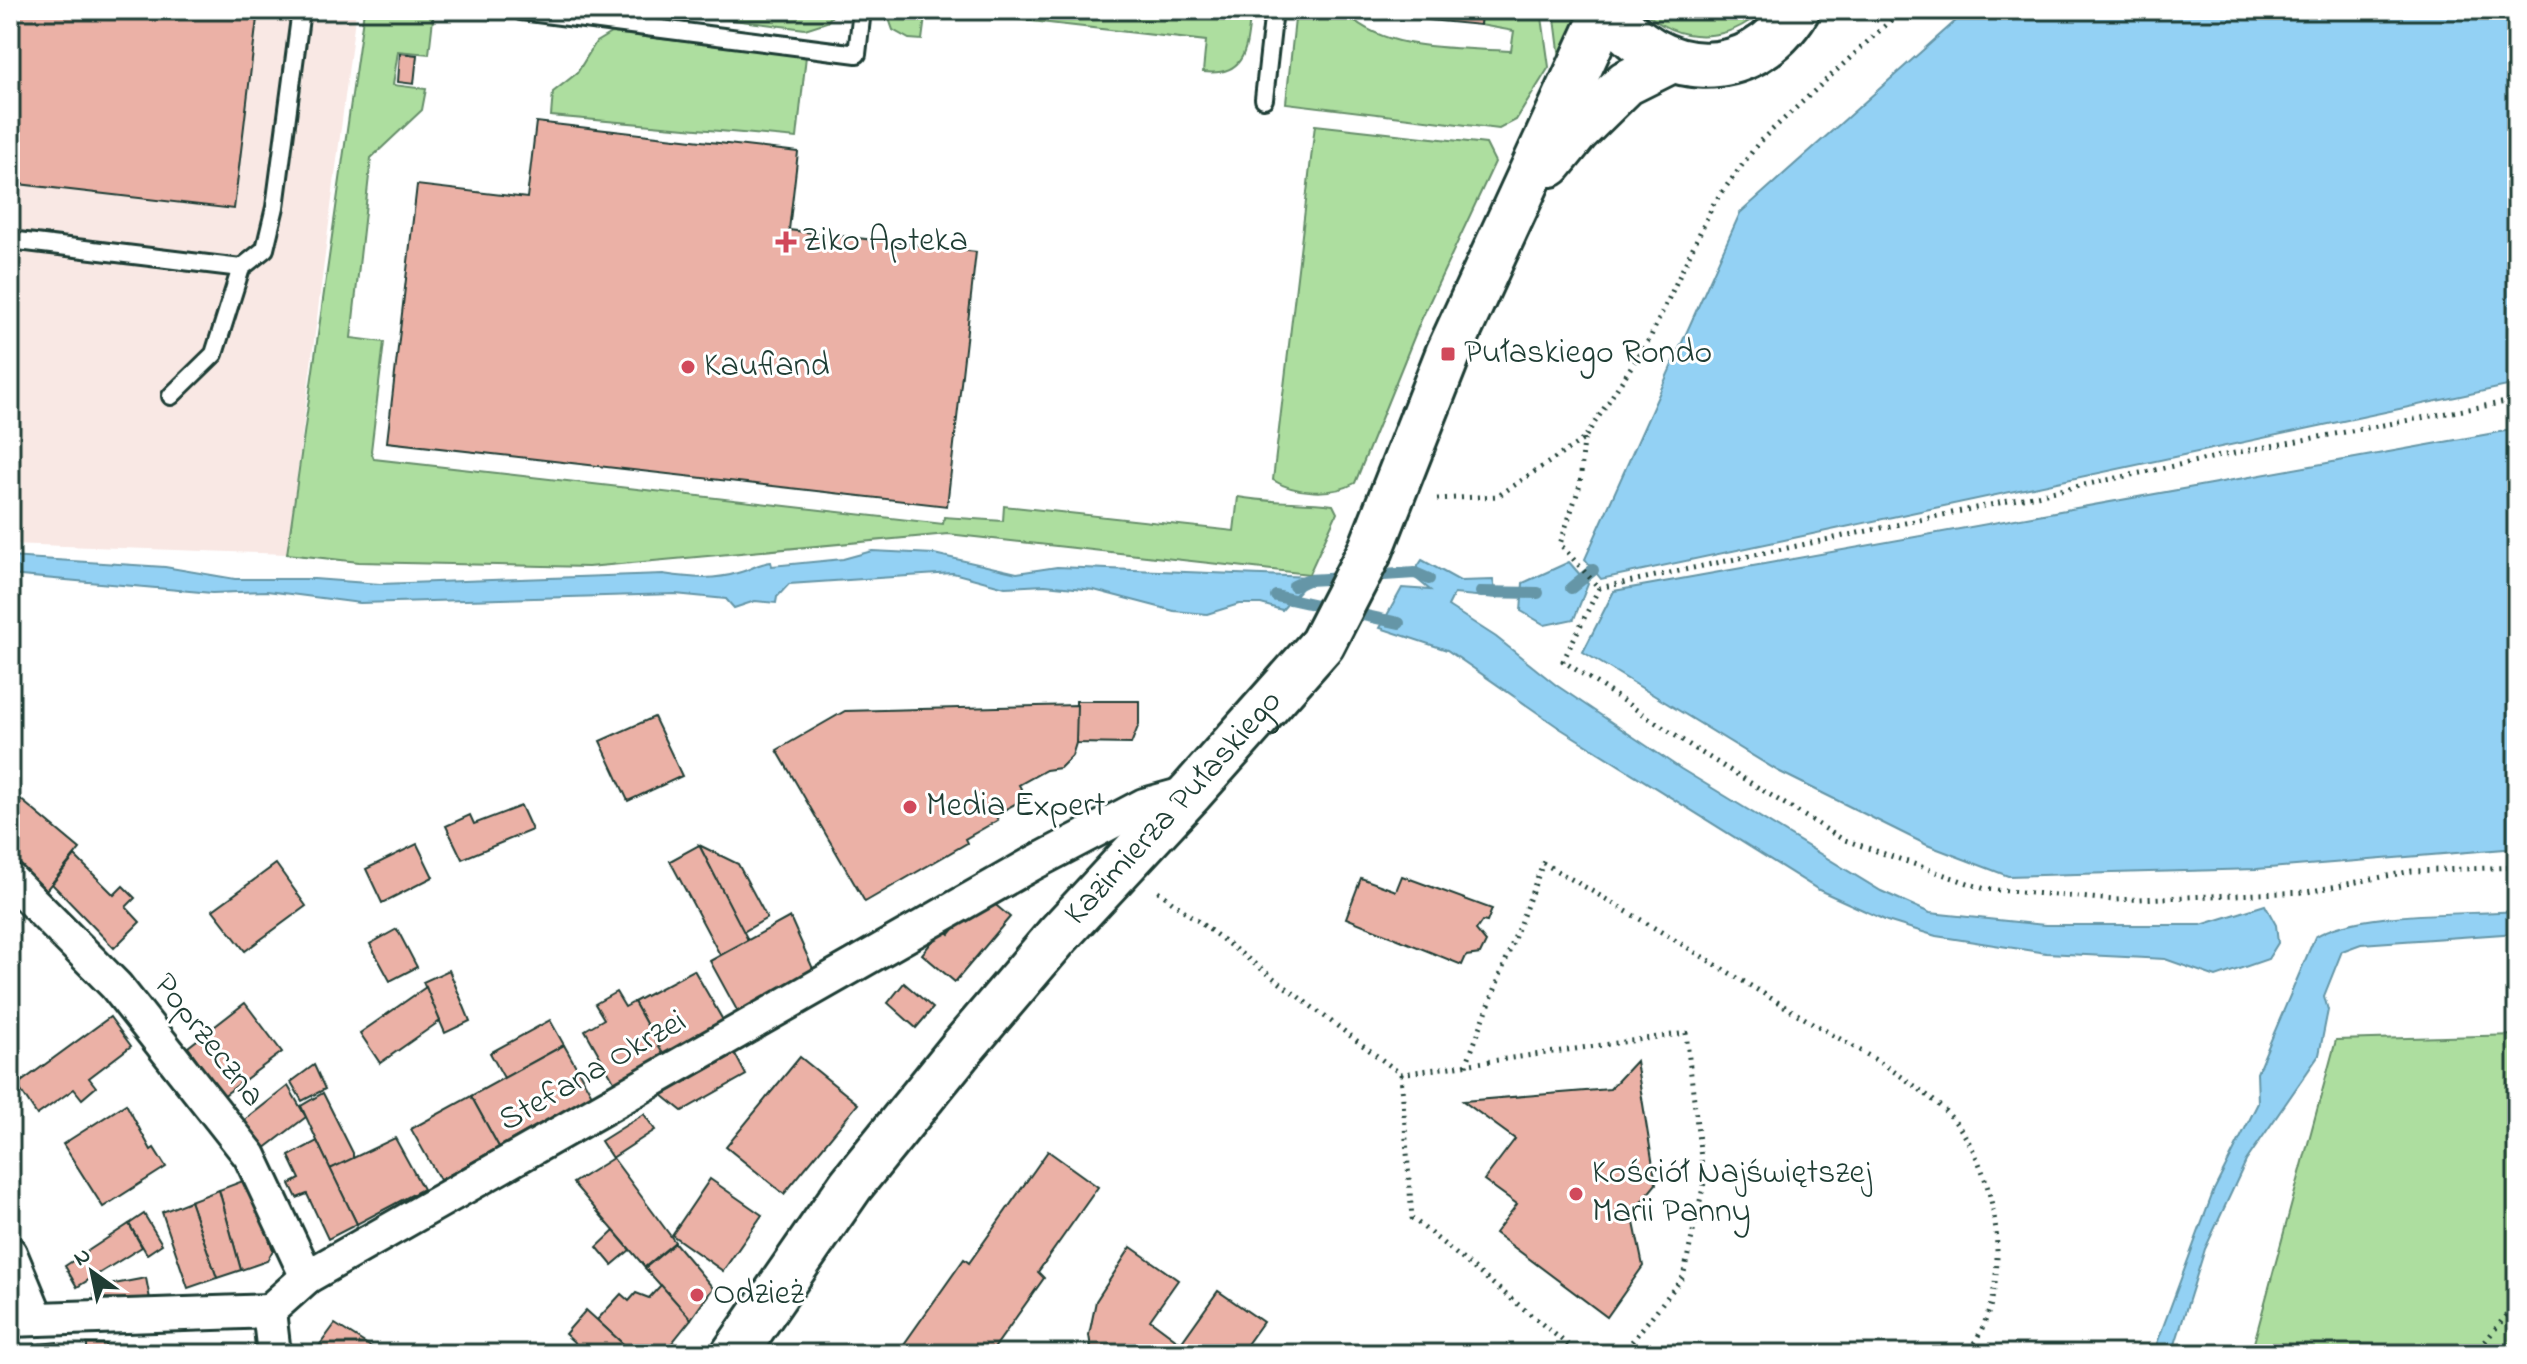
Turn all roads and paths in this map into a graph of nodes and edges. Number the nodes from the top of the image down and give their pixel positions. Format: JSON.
{"nodes":[{"id":1,"x":301,"y":10,"type":"edge"},
{"id":2,"x":862,"y":10,"type":"edge"},
{"id":3,"x":1274,"y":10,"type":"edge"},
{"id":4,"x":1607,"y":10,"type":"edge"},
{"id":5,"x":1797,"y":10,"type":"edge"},
{"id":6,"x":1902,"y":10,"type":"edge"},
{"id":7,"x":520,"y":15,"type":"edge"},
{"id":8,"x":1672,"y":60,"type":"junction"},
{"id":9,"x":1264,"y":99,"type":"dead end"},
{"id":10,"x":1516,"y":206,"type":"junction"},
{"id":11,"x":10,"y":240,"type":"edge"},
{"id":12,"x":241,"y":268,"type":"junction"},
{"id":13,"x":171,"y":396,"type":"dead end"},
{"id":14,"x":2517,"y":400,"type":"edge"},
{"id":15,"x":1584,"y":439,"type":"junction"},
{"id":16,"x":1388,"y":502,"type":"junction"},
{"id":17,"x":1599,"y":588,"type":"junction"},
{"id":18,"x":1191,"y":792,"type":"junction"},
{"id":19,"x":1122,"y":864,"type":"junction"},
{"id":20,"x":2517,"y":867,"type":"edge"},
{"id":21,"x":10,"y":879,"type":"edge"},
{"id":22,"x":1466,"y":1065,"type":"junction"},
{"id":23,"x":1401,"y":1074,"type":"junction"},
{"id":24,"x":10,"y":1253,"type":"edge"},
{"id":25,"x":307,"y":1277,"type":"junction"},
{"id":26,"x":2517,"y":1302,"type":"edge"},
{"id":27,"x":269,"y":1311,"type":"junction"},
{"id":28,"x":23,"y":1319,"type":"edge"},
{"id":29,"x":274,"y":1354,"type":"edge"},
{"id":30,"x":734,"y":1354,"type":"edge"},
{"id":31,"x":1579,"y":1354,"type":"edge"},
{"id":32,"x":1622,"y":1354,"type":"edge"},
{"id":33,"x":1966,"y":1354,"type":"edge"},
{"id":34,"x":2475,"y":1354,"type":"edge"}],
"edges":[{"from":1,"to":12,"type":"lane"},
{"from":2,"to":7,"type":"lane"},
{"from":3,"to":9,"type":"lane"},
{"from":4,"to":8,"type":"main road"},
{"from":4,"to":10,"type":"main road","name":"Kazimierza Pułaskiego"},
{"from":5,"to":8,"type":"main road"},
{"from":6,"to":15,"type":"path"},
{"from":8,"to":10,"type":"main road","name":"Kazimierza Pułaskiego"},
{"from":10,"to":16,"type":"main road","name":"Kazimierza Pułaskiego"},
{"from":11,"to":12,"type":"lane"},
{"from":12,"to":13,"type":"lane"},
{"from":14,"to":17,"type":"path"},
{"from":15,"to":16,"type":"path"},
{"from":15,"to":17,"type":"path"},
{"from":16,"to":18,"type":"main road","name":"Kazimierza Pułaskiego"},
{"from":17,"to":20,"type":"path"},
{"from":18,"to":19,"type":"main road","name":"Kazimierza Pułaskiego"},
{"from":18,"to":25,"type":"street","name":"Stefana Okrzei"},
{"from":19,"to":23,"type":"path"},
{"from":19,"to":30,"type":"main road","name":"Kazimierza Pułaskiego"},
{"from":21,"to":25,"type":"street","name":"Poprzeczna"},
{"from":22,"to":23,"type":"path"},
{"from":22,"to":32,"type":"path"},
{"from":22,"to":33,"type":"path"},
{"from":23,"to":31,"type":"path"},
{"from":24,"to":28,"type":"street"},
{"from":25,"to":27,"type":"street","name":"Stefana Okrzei"},
{"from":26,"to":34,"type":"path"},
{"from":27,"to":28,"type":"street"},
{"from":27,"to":29,"type":"street"}]}
